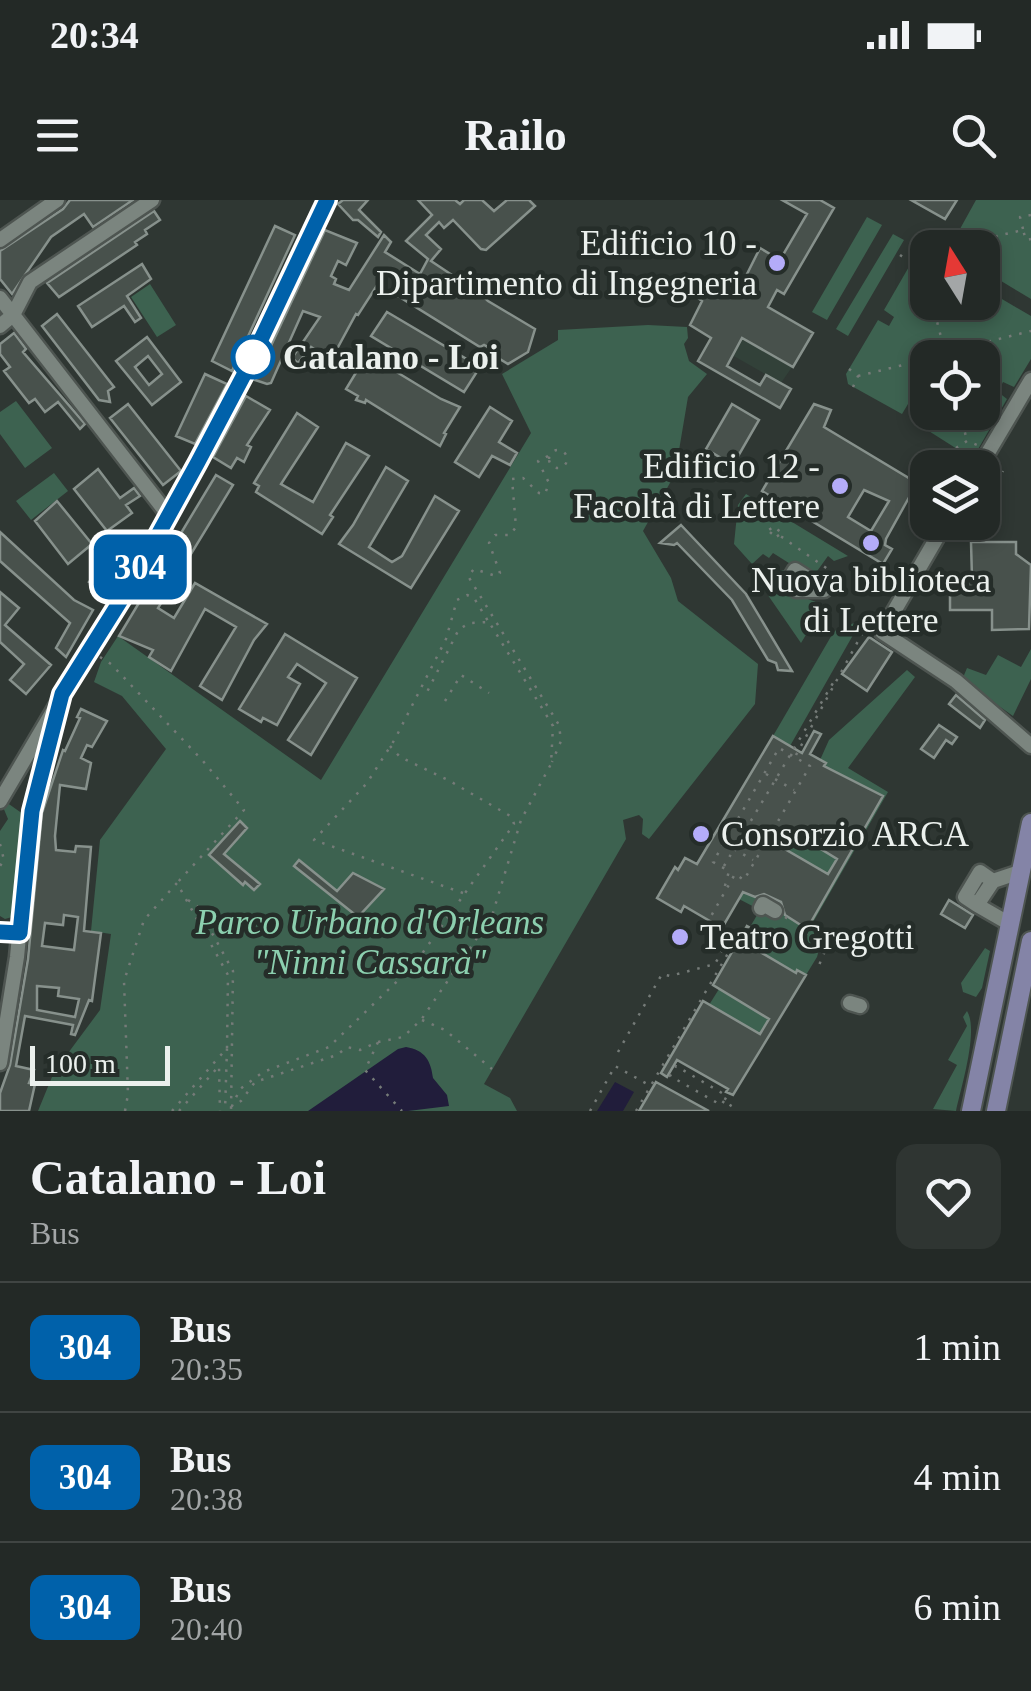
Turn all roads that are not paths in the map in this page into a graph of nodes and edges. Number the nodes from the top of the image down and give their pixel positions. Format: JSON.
{"nodes":[{"id":1,"x":55,"y":200,"type":"edge"},
{"id":2,"x":152,"y":200,"type":"edge"},
{"id":3,"x":327,"y":200,"type":"edge"},
{"id":4,"x":0,"y":240,"type":"edge"},
{"id":5,"x":0,"y":298,"type":"edge"},
{"id":6,"x":13,"y":315,"type":"junction"},
{"id":7,"x":0,"y":326,"type":"edge"},
{"id":8,"x":1031,"y":380,"type":"edge"},
{"id":9,"x":1031,"y":396,"type":"edge"},
{"id":10,"x":998,"y":438,"type":"junction"},
{"id":11,"x":990,"y":450,"type":"edge"},
{"id":12,"x":168,"y":516,"type":"junction"},
{"id":13,"x":936,"y":540,"type":"edge"},
{"id":14,"x":809,"y":580,"type":"dead end"},
{"id":15,"x":824,"y":590,"type":"dead end"},
{"id":16,"x":62,"y":694,"type":"junction"},
{"id":17,"x":1007,"y":723,"type":"junction"},
{"id":18,"x":1031,"y":736,"type":"edge"},
{"id":19,"x":1031,"y":746,"type":"edge"},
{"id":20,"x":2,"y":797,"type":"edge"},
{"id":21,"x":32,"y":811,"type":"junction"},
{"id":22,"x":1031,"y":824,"type":"edge"},
{"id":23,"x":1020,"y":872,"type":"junction"},
{"id":24,"x":1010,"y":924,"type":"junction"},
{"id":25,"x":0,"y":932,"type":"edge"},
{"id":26,"x":20,"y":933,"type":"junction"},
{"id":27,"x":1031,"y":941,"type":"edge"},
{"id":28,"x":1028,"y":967,"type":"edge"},
{"id":29,"x":0,"y":1063,"type":"edge"},
{"id":30,"x":972,"y":1106,"type":"edge"},
{"id":31,"x":997,"y":1108,"type":"edge"}],
"edges":[{"from":1,"to":4,"type":"street"},
{"from":2,"to":6,"type":"street"},
{"from":3,"to":12,"type":"street"},
{"from":5,"to":6,"type":"street"},
{"from":6,"to":7,"type":"street"},
{"from":6,"to":12,"type":"street"},
{"from":8,"to":10,"type":"street"},
{"from":9,"to":10,"type":"street"},
{"from":10,"to":11,"type":"street"},
{"from":12,"to":16,"type":"street"},
{"from":13,"to":17,"type":"street"},
{"from":14,"to":15,"type":"street"},
{"from":16,"to":20,"type":"street"},
{"from":16,"to":21,"type":"street"},
{"from":17,"to":18,"type":"street"},
{"from":17,"to":19,"type":"street"},
{"from":20,"to":21,"type":"street"},
{"from":21,"to":26,"type":"street"},
{"from":22,"to":23,"type":"main road"},
{"from":23,"to":24,"type":"main road"},
{"from":23,"to":24,"type":"street"},
{"from":24,"to":30,"type":"main road"},
{"from":25,"to":26,"type":"street"},
{"from":26,"to":29,"type":"street"},
{"from":27,"to":28,"type":"main road"},
{"from":28,"to":31,"type":"main road"},
{"from":30,"to":31,"type":"street"}]}
